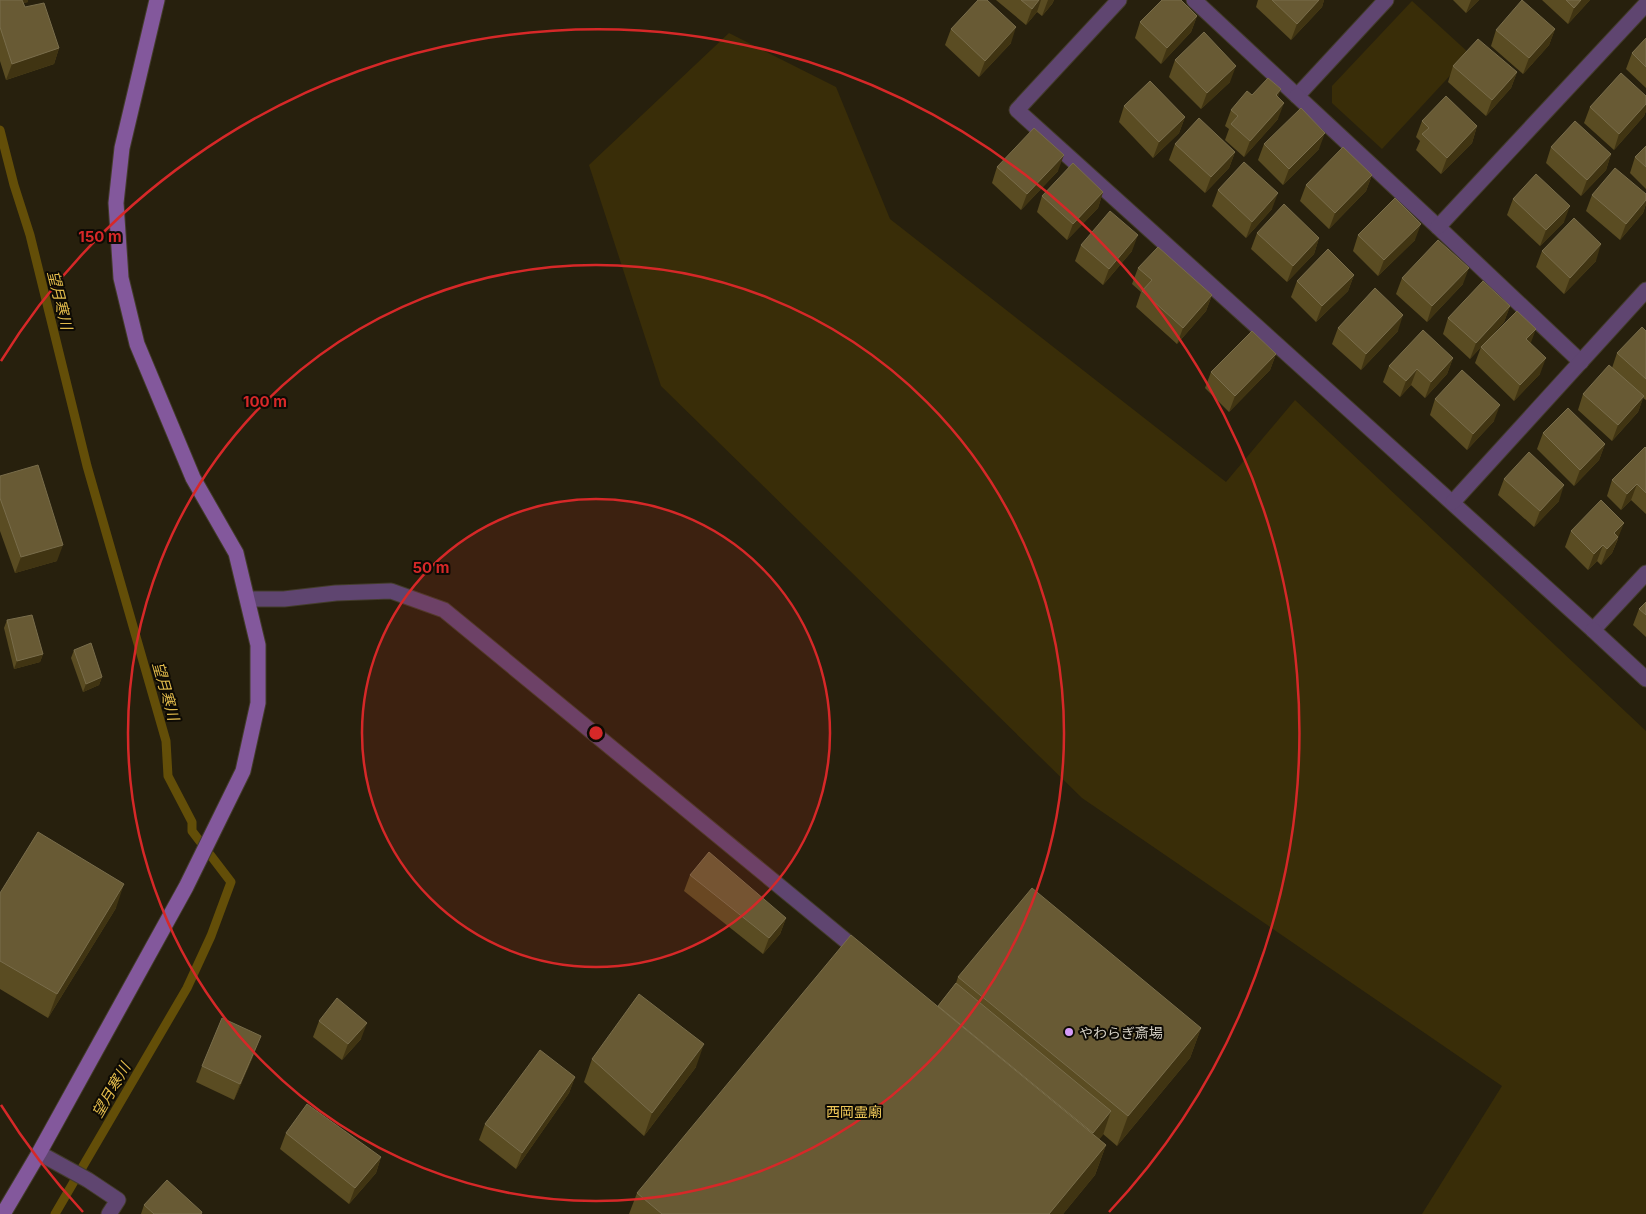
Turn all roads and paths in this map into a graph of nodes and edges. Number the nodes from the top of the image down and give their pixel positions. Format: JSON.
{"nodes":[{"id":1,"x":157,"y":0,"type":"edge"},
{"id":2,"x":1119,"y":0,"type":"edge"},
{"id":3,"x":1194,"y":0,"type":"edge"},
{"id":4,"x":1386,"y":0,"type":"edge"},
{"id":5,"x":1646,"y":4,"type":"edge"},
{"id":6,"x":1297,"y":96,"type":"junction"},
{"id":7,"x":1438,"y":227,"type":"junction"},
{"id":8,"x":1646,"y":290,"type":"edge"},
{"id":9,"x":1581,"y":362,"type":"junction"},
{"id":10,"x":1453,"y":502,"type":"junction"},
{"id":11,"x":1646,"y":573,"type":"edge"},
{"id":12,"x":248,"y":599,"type":"junction"},
{"id":13,"x":1593,"y":630,"type":"junction"},
{"id":14,"x":1646,"y":679,"type":"edge"},
{"id":15,"x":845,"y":940,"type":"edge"},
{"id":16,"x":39,"y":1154,"type":"junction"},
{"id":17,"x":3,"y":1214,"type":"edge"},
{"id":18,"x":109,"y":1214,"type":"edge"}],
"edges":[{"from":1,"to":12,"type":"street"},
{"from":2,"to":10,"type":"street"},
{"from":3,"to":6,"type":"street"},
{"from":4,"to":6,"type":"street"},
{"from":5,"to":7,"type":"street"},
{"from":6,"to":7,"type":"street"},
{"from":7,"to":9,"type":"street"},
{"from":8,"to":9,"type":"street"},
{"from":9,"to":10,"type":"street"},
{"from":10,"to":13,"type":"street"},
{"from":11,"to":13,"type":"street"},
{"from":12,"to":15,"type":"street"},
{"from":12,"to":16,"type":"street"},
{"from":13,"to":14,"type":"street"},
{"from":16,"to":17,"type":"street"},
{"from":16,"to":18,"type":"street"}]}
